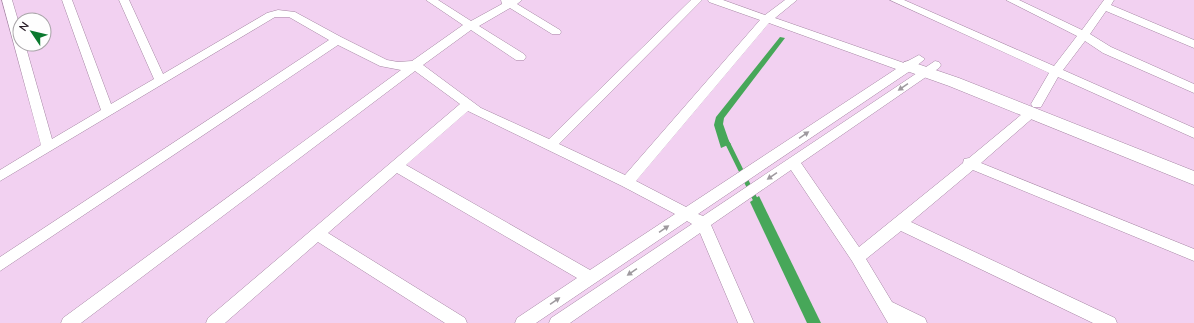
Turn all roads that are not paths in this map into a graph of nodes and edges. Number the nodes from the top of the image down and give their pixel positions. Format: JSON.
{"nodes":[{"id":1,"x":7,"y":0,"type":"edge"},
{"id":2,"x":67,"y":0,"type":"edge"},
{"id":3,"x":124,"y":0,"type":"edge"},
{"id":4,"x":431,"y":0,"type":"edge"},
{"id":5,"x":696,"y":0,"type":"edge"},
{"id":6,"x":713,"y":0,"type":"edge"},
{"id":7,"x":792,"y":0,"type":"edge"},
{"id":8,"x":895,"y":0,"type":"edge"},
{"id":9,"x":1011,"y":0,"type":"edge"},
{"id":10,"x":510,"y":1,"type":"edge"},
{"id":11,"x":1106,"y":3,"type":"edge"},
{"id":12,"x":768,"y":18,"type":"junction"},
{"id":13,"x":472,"y":26,"type":"junction"},
{"id":14,"x":556,"y":32,"type":"dead end"},
{"id":15,"x":1084,"y":35,"type":"junction"},
{"id":16,"x":337,"y":40,"type":"junction"},
{"id":17,"x":1194,"y":44,"type":"edge"},
{"id":18,"x":520,"y":57,"type":"dead end"},
{"id":19,"x":415,"y":65,"type":"junction"},
{"id":20,"x":919,"y":66,"type":"junction"},
{"id":21,"x":1056,"y":73,"type":"junction"},
{"id":22,"x":160,"y":81,"type":"junction"},
{"id":23,"x":1194,"y":89,"type":"edge"},
{"id":24,"x":468,"y":104,"type":"junction"},
{"id":25,"x":1034,"y":109,"type":"junction"},
{"id":26,"x":108,"y":112,"type":"junction"},
{"id":27,"x":1194,"y":133,"type":"edge"},
{"id":28,"x":551,"y":145,"type":"junction"},
{"id":29,"x":48,"y":148,"type":"junction"},
{"id":30,"x":793,"y":162,"type":"junction"},
{"id":31,"x":969,"y":163,"type":"junction"},
{"id":32,"x":396,"y":166,"type":"junction"},
{"id":33,"x":1194,"y":167,"type":"edge"},
{"id":34,"x":0,"y":176,"type":"edge"},
{"id":35,"x":1194,"y":178,"type":"edge"},
{"id":36,"x":627,"y":182,"type":"junction"},
{"id":37,"x":687,"y":214,"type":"junction"},
{"id":38,"x":703,"y":223,"type":"junction"},
{"id":39,"x":901,"y":224,"type":"junction"},
{"id":40,"x":317,"y":234,"type":"junction"},
{"id":41,"x":1194,"y":255,"type":"edge"},
{"id":42,"x":857,"y":257,"type":"junction"},
{"id":43,"x":0,"y":264,"type":"edge"},
{"id":44,"x":590,"y":278,"type":"junction"},
{"id":45,"x":886,"y":306,"type":"junction"},
{"id":46,"x":69,"y":323,"type":"edge"},
{"id":47,"x":214,"y":323,"type":"edge"},
{"id":48,"x":459,"y":323,"type":"edge"},
{"id":49,"x":523,"y":323,"type":"edge"},
{"id":50,"x":557,"y":323,"type":"edge"},
{"id":51,"x":746,"y":323,"type":"edge"},
{"id":52,"x":897,"y":323,"type":"edge"},
{"id":53,"x":919,"y":323,"type":"edge"},
{"id":54,"x":1109,"y":323,"type":"edge"}],
"edges":[{"from":1,"to":29,"type":"street"},
{"from":2,"to":26,"type":"street"},
{"from":3,"to":22,"type":"street"},
{"from":4,"to":13,"type":"street"},
{"from":5,"to":28,"type":"street"},
{"from":6,"to":12,"type":"street"},
{"from":7,"to":12,"type":"street"},
{"from":8,"to":21,"type":"street"},
{"from":9,"to":15,"type":"street"},
{"from":10,"to":13,"type":"street"},
{"from":10,"to":14,"type":"street"},
{"from":11,"to":15,"type":"street"},
{"from":11,"to":17,"type":"street"},
{"from":12,"to":20,"type":"street"},
{"from":12,"to":36,"type":"street"},
{"from":13,"to":18,"type":"street"},
{"from":13,"to":19,"type":"street"},
{"from":15,"to":21,"type":"street"},
{"from":15,"to":23,"type":"street"},
{"from":16,"to":19,"type":"street"},
{"from":16,"to":22,"type":"street"},
{"from":16,"to":43,"type":"street"},
{"from":19,"to":24,"type":"street"},
{"from":19,"to":46,"type":"street"},
{"from":20,"to":25,"type":"street"},
{"from":20,"to":30,"type":"street","one_way":true},
{"from":37,"to":20,"type":"street","one_way":true},
{"from":21,"to":25,"type":"street"},
{"from":21,"to":27,"type":"street"},
{"from":22,"to":26,"type":"street"},
{"from":24,"to":28,"type":"street"},
{"from":24,"to":32,"type":"street"},
{"from":25,"to":31,"type":"street"},
{"from":25,"to":33,"type":"street"},
{"from":25,"to":35,"type":"street"},
{"from":26,"to":29,"type":"street"},
{"from":28,"to":36,"type":"street"},
{"from":29,"to":34,"type":"street"},
{"from":30,"to":38,"type":"street","one_way":true},
{"from":30,"to":42,"type":"street"},
{"from":31,"to":39,"type":"street"},
{"from":31,"to":41,"type":"street"},
{"from":32,"to":40,"type":"street"},
{"from":32,"to":44,"type":"street"},
{"from":36,"to":37,"type":"street"},
{"from":37,"to":38,"type":"street"},
{"from":44,"to":37,"type":"street","one_way":true},
{"from":38,"to":50,"type":"street","one_way":true},
{"from":38,"to":51,"type":"street"},
{"from":39,"to":42,"type":"street"},
{"from":39,"to":54,"type":"street"},
{"from":40,"to":47,"type":"street"},
{"from":40,"to":48,"type":"street"},
{"from":42,"to":45,"type":"street"},
{"from":49,"to":44,"type":"street","one_way":true},
{"from":45,"to":52,"type":"street"},
{"from":45,"to":53,"type":"street"}]}
